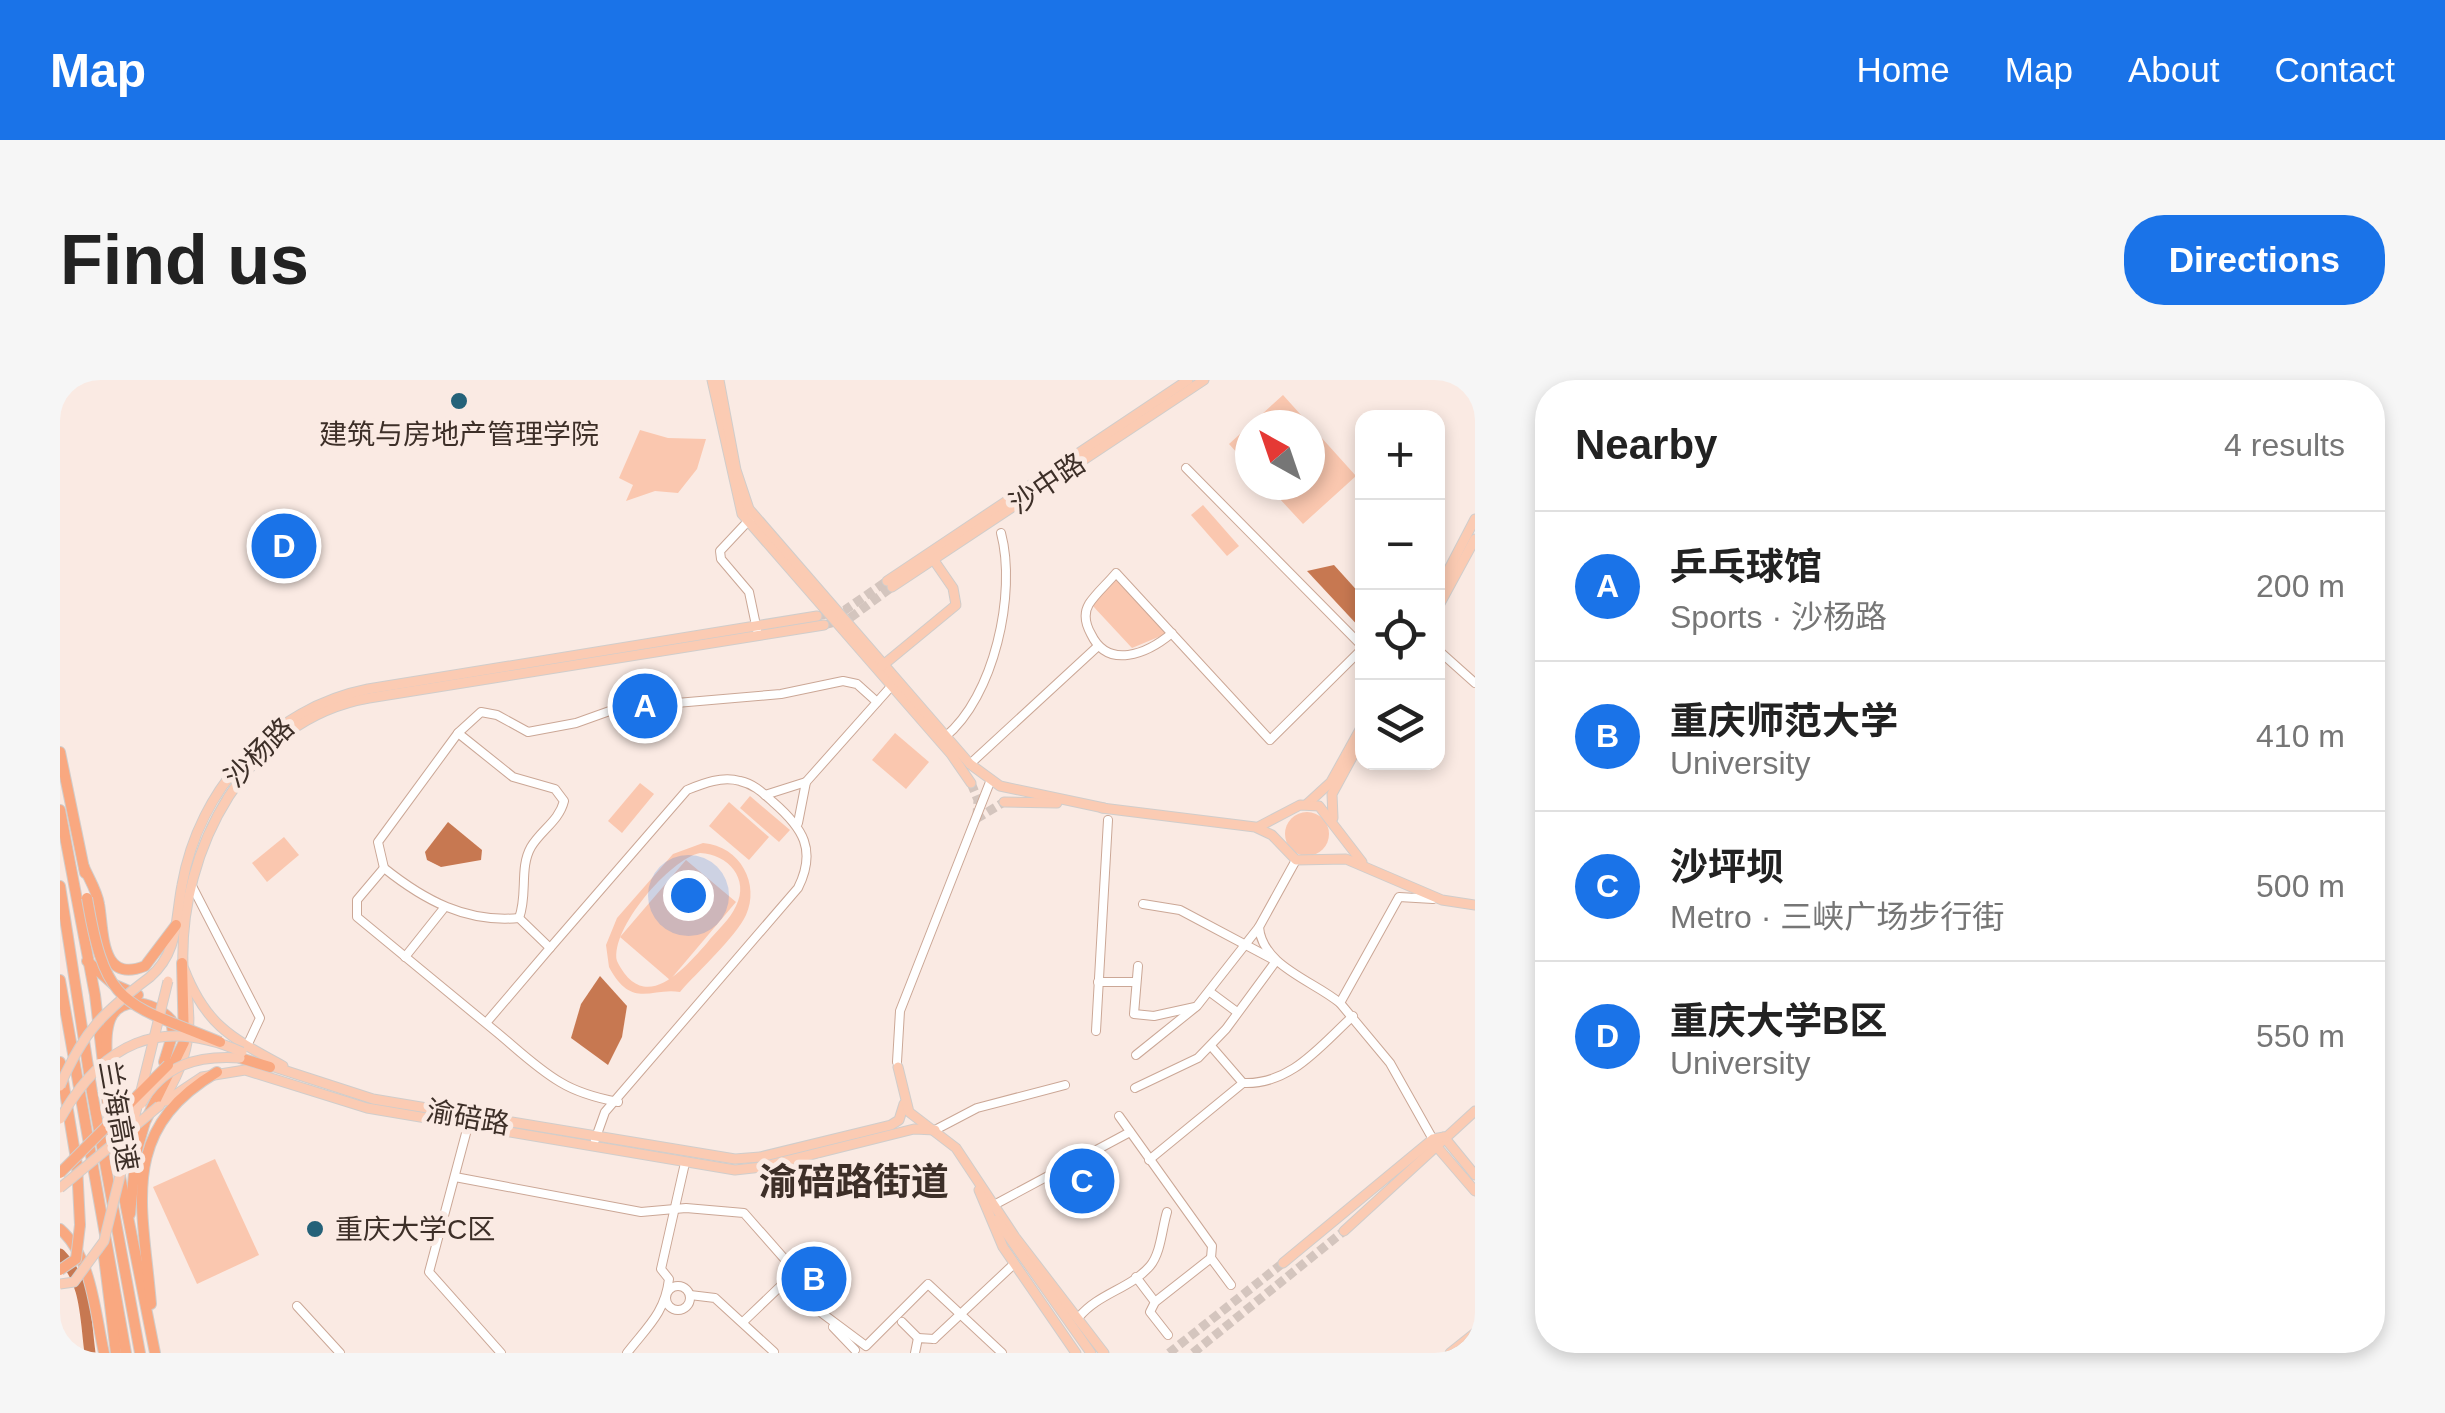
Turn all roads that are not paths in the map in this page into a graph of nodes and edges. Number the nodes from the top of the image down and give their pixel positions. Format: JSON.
{"nodes":[{"id":1,"x":715,"y":380,"type":"edge"},
{"id":2,"x":1188,"y":380,"type":"edge"},
{"id":3,"x":1204,"y":380,"type":"edge"},
{"id":4,"x":1186,"y":468,"type":"dead end"},
{"id":5,"x":751,"y":518,"type":"junction"},
{"id":6,"x":1475,"y":519,"type":"edge"},
{"id":7,"x":1001,"y":533,"type":"dead end"},
{"id":8,"x":1475,"y":539,"type":"edge"},
{"id":9,"x":934,"y":559,"type":"junction"},
{"id":10,"x":1445,"y":577,"type":"edge"},
{"id":11,"x":1445,"y":594,"type":"edge"},
{"id":12,"x":820,"y":620,"type":"tunnel mouth"},
{"id":13,"x":758,"y":632,"type":"junction"},
{"id":14,"x":1172,"y":634,"type":"junction"},
{"id":15,"x":1355,"y":641,"type":"edge"},
{"id":16,"x":1098,"y":647,"type":"junction"},
{"id":17,"x":1355,"y":655,"type":"edge"},
{"id":18,"x":1445,"y":656,"type":"edge"},
{"id":19,"x":882,"y":666,"type":"junction"},
{"id":20,"x":1475,"y":682,"type":"edge"},
{"id":21,"x":893,"y":684,"type":"junction"},
{"id":22,"x":877,"y":702,"type":"junction"},
{"id":23,"x":458,"y":733,"type":"junction"},
{"id":24,"x":946,"y":737,"type":"junction"},
{"id":25,"x":1355,"y":738,"type":"edge"},
{"id":26,"x":60,"y":752,"type":"edge"},
{"id":27,"x":1355,"y":752,"type":"edge"},
{"id":28,"x":970,"y":764,"type":"junction"},
{"id":29,"x":806,"y":782,"type":"junction"},
{"id":30,"x":990,"y":782,"type":"junction"},
{"id":31,"x":970,"y":783,"type":"tunnel mouth"},
{"id":32,"x":765,"y":795,"type":"junction"},
{"id":33,"x":1004,"y":802,"type":"tunnel mouth"},
{"id":34,"x":1306,"y":804,"type":"junction"},
{"id":35,"x":1104,"y":808,"type":"junction"},
{"id":36,"x":60,"y":810,"type":"edge"},
{"id":37,"x":1108,"y":820,"type":"dead end"},
{"id":38,"x":1334,"y":821,"type":"junction"},
{"id":39,"x":798,"y":823,"type":"junction"},
{"id":40,"x":1255,"y":827,"type":"junction"},
{"id":41,"x":1296,"y":860,"type":"junction"},
{"id":42,"x":1364,"y":864,"type":"junction"},
{"id":43,"x":84,"y":867,"type":"junction"},
{"id":44,"x":384,"y":868,"type":"junction"},
{"id":45,"x":60,"y":886,"type":"edge"},
{"id":46,"x":192,"y":886,"type":"junction"},
{"id":47,"x":1442,"y":900,"type":"junction"},
{"id":48,"x":1143,"y":904,"type":"dead end"},
{"id":49,"x":1475,"y":905,"type":"edge"},
{"id":50,"x":444,"y":908,"type":"junction"},
{"id":51,"x":519,"y":918,"type":"junction"},
{"id":52,"x":176,"y":924,"type":"junction"},
{"id":53,"x":1259,"y":927,"type":"junction"},
{"id":54,"x":1246,"y":944,"type":"junction"},
{"id":55,"x":550,"y":948,"type":"junction"},
{"id":56,"x":172,"y":951,"type":"junction"},
{"id":57,"x":405,"y":956,"type":"junction"},
{"id":58,"x":84,"y":958,"type":"junction"},
{"id":59,"x":1276,"y":960,"type":"junction"},
{"id":60,"x":182,"y":963,"type":"junction"},
{"id":61,"x":1138,"y":966,"type":"dead end"},
{"id":62,"x":60,"y":980,"type":"edge"},
{"id":63,"x":1098,"y":982,"type":"junction"},
{"id":64,"x":1136,"y":982,"type":"junction"},
{"id":65,"x":1210,"y":992,"type":"junction"},
{"id":66,"x":1340,"y":1003,"type":"junction"},
{"id":67,"x":1196,"y":1006,"type":"junction"},
{"id":68,"x":1237,"y":1012,"type":"junction"},
{"id":69,"x":1353,"y":1016,"type":"junction"},
{"id":70,"x":486,"y":1023,"type":"junction"},
{"id":71,"x":1096,"y":1031,"type":"dead end"},
{"id":72,"x":220,"y":1042,"type":"junction"},
{"id":73,"x":1210,"y":1046,"type":"junction"},
{"id":74,"x":243,"y":1052,"type":"junction"},
{"id":75,"x":1136,"y":1054,"type":"dead end"},
{"id":76,"x":60,"y":1062,"type":"edge"},
{"id":77,"x":166,"y":1064,"type":"junction"},
{"id":78,"x":897,"y":1064,"type":"joint"},
{"id":79,"x":270,"y":1066,"type":"joint"},
{"id":80,"x":217,"y":1072,"type":"junction"},
{"id":81,"x":303,"y":1077,"type":"junction"},
{"id":82,"x":1243,"y":1083,"type":"junction"},
{"id":83,"x":1065,"y":1085,"type":"dead end"},
{"id":84,"x":60,"y":1086,"type":"edge"},
{"id":85,"x":1135,"y":1088,"type":"dead end"},
{"id":86,"x":618,"y":1102,"type":"junction"},
{"id":87,"x":904,"y":1104,"type":"junction"},
{"id":88,"x":159,"y":1106,"type":"junction"},
{"id":89,"x":1475,"y":1111,"type":"edge"},
{"id":90,"x":1119,"y":1116,"type":"dead end"},
{"id":91,"x":60,"y":1120,"type":"edge"},
{"id":92,"x":469,"y":1123,"type":"junction"},
{"id":93,"x":935,"y":1130,"type":"junction"},
{"id":94,"x":111,"y":1131,"type":"junction"},
{"id":95,"x":1130,"y":1132,"type":"junction"},
{"id":96,"x":130,"y":1135,"type":"junction"},
{"id":97,"x":595,"y":1137,"type":"junction"},
{"id":98,"x":1438,"y":1141,"type":"junction"},
{"id":99,"x":593,"y":1149,"type":"junction"},
{"id":100,"x":1149,"y":1160,"type":"junction"},
{"id":101,"x":685,"y":1163,"type":"junction"},
{"id":102,"x":968,"y":1164,"type":"junction"},
{"id":103,"x":60,"y":1165,"type":"edge"},
{"id":104,"x":60,"y":1173,"type":"edge"},
{"id":105,"x":1475,"y":1175,"type":"edge"},
{"id":106,"x":455,"y":1177,"type":"junction"},
{"id":107,"x":60,"y":1188,"type":"edge"},
{"id":108,"x":1475,"y":1191,"type":"edge"},
{"id":109,"x":994,"y":1205,"type":"junction"},
{"id":110,"x":678,"y":1208,"type":"junction"},
{"id":111,"x":1167,"y":1212,"type":"dead end"},
{"id":112,"x":129,"y":1225,"type":"junction"},
{"id":113,"x":60,"y":1228,"type":"edge"},
{"id":114,"x":1344,"y":1231,"type":"tunnel mouth"},
{"id":115,"x":104,"y":1241,"type":"junction"},
{"id":116,"x":1211,"y":1258,"type":"junction"},
{"id":117,"x":1283,"y":1263,"type":"tunnel mouth"},
{"id":118,"x":1014,"y":1264,"type":"junction"},
{"id":119,"x":60,"y":1270,"type":"edge"},
{"id":120,"x":1136,"y":1277,"type":"junction"},
{"id":121,"x":790,"y":1278,"type":"junction"},
{"id":122,"x":60,"y":1284,"type":"edge"},
{"id":123,"x":1231,"y":1286,"type":"dead end"},
{"id":124,"x":690,"y":1295,"type":"junction"},
{"id":125,"x":666,"y":1299,"type":"junction"},
{"id":126,"x":1155,"y":1302,"type":"junction"},
{"id":127,"x":298,"y":1306,"type":"dead end"},
{"id":128,"x":815,"y":1308,"type":"junction"},
{"id":129,"x":961,"y":1314,"type":"junction"},
{"id":130,"x":1079,"y":1317,"type":"junction"},
{"id":131,"x":743,"y":1322,"type":"junction"},
{"id":132,"x":902,"y":1322,"type":"dead end"},
{"id":133,"x":1475,"y":1333,"type":"edge"},
{"id":134,"x":1168,"y":1334,"type":"dead end"},
{"id":135,"x":918,"y":1338,"type":"junction"},
{"id":136,"x":934,"y":1339,"type":"junction"},
{"id":137,"x":1475,"y":1345,"type":"edge"},
{"id":138,"x":937,"y":1350,"type":"dead end"},
{"id":139,"x":155,"y":1351,"type":"edge"},
{"id":140,"x":774,"y":1352,"type":"edge"},
{"id":141,"x":855,"y":1352,"type":"edge"},
{"id":142,"x":104,"y":1353,"type":"edge"},
{"id":143,"x":116,"y":1353,"type":"edge"},
{"id":144,"x":126,"y":1353,"type":"edge"},
{"id":145,"x":140,"y":1353,"type":"edge"},
{"id":146,"x":340,"y":1353,"type":"edge"},
{"id":147,"x":501,"y":1353,"type":"edge"},
{"id":148,"x":627,"y":1353,"type":"edge"},
{"id":149,"x":915,"y":1353,"type":"edge"},
{"id":150,"x":1002,"y":1353,"type":"edge"},
{"id":151,"x":1076,"y":1353,"type":"edge"},
{"id":152,"x":1091,"y":1353,"type":"edge"},
{"id":153,"x":1104,"y":1353,"type":"edge"},
{"id":154,"x":1450,"y":1353,"type":"edge"},
{"id":155,"x":1464,"y":1353,"type":"edge"}],
"edges":[{"from":1,"to":5,"type":"main road"},
{"from":2,"to":9,"type":"main road","name":"沙中路"},
{"from":3,"to":9,"type":"main road","name":"沙中路"},
{"from":4,"to":15,"type":"street"},
{"from":5,"to":13,"type":"street"},
{"from":5,"to":19,"type":"main road"},
{"from":5,"to":21,"type":"main road"},
{"from":6,"to":10,"type":"main road"},
{"from":7,"to":24,"type":"street"},
{"from":8,"to":11,"type":"main road"},
{"from":9,"to":19,"type":"main road"},
{"from":12,"to":13,"type":"main road"},
{"from":13,"to":46,"type":"main road","name":"沙杨路"},
{"from":13,"to":52,"type":"main road","name":"沙杨路"},
{"from":14,"to":16,"type":"street"},
{"from":14,"to":16,"type":"street"},
{"from":14,"to":17,"type":"street"},
{"from":16,"to":28,"type":"street"},
{"from":18,"to":20,"type":"street"},
{"from":19,"to":21,"type":"main road"},
{"from":21,"to":22,"type":"street"},
{"from":21,"to":24,"type":"main road"},
{"from":21,"to":31,"type":"main road"},
{"from":22,"to":23,"type":"street"},
{"from":22,"to":29,"type":"street"},
{"from":23,"to":44,"type":"street"},
{"from":23,"to":51,"type":"street"},
{"from":24,"to":28,"type":"main road"},
{"from":25,"to":34,"type":"main road"},
{"from":26,"to":43,"type":"highway"},
{"from":27,"to":38,"type":"main road"},
{"from":28,"to":30,"type":"main road"},
{"from":29,"to":32,"type":"street"},
{"from":29,"to":39,"type":"street"},
{"from":30,"to":35,"type":"main road"},
{"from":30,"to":78,"type":"street"},
{"from":32,"to":39,"type":"street"},
{"from":32,"to":55,"type":"street"},
{"from":33,"to":35,"type":"main road"},
{"from":34,"to":38,"type":"main road"},
{"from":34,"to":40,"type":"main road"},
{"from":35,"to":40,"type":"main road"},
{"from":36,"to":58,"type":"highway"},
{"from":37,"to":63,"type":"street"},
{"from":38,"to":42,"type":"main road"},
{"from":39,"to":86,"type":"street"},
{"from":40,"to":41,"type":"main road"},
{"from":41,"to":42,"type":"main road"},
{"from":41,"to":53,"type":"street"},
{"from":42,"to":47,"type":"main road"},
{"from":43,"to":52,"type":"highway"},
{"from":43,"to":72,"type":"highway","bridge":true},
{"from":44,"to":50,"type":"street"},
{"from":44,"to":57,"type":"street"},
{"from":45,"to":145,"type":"highway","name":"兰海高速"},
{"from":46,"to":60,"type":"main road","name":"沙杨路"},
{"from":46,"to":74,"type":"street"},
{"from":47,"to":49,"type":"main road"},
{"from":47,"to":66,"type":"street"},
{"from":48,"to":54,"type":"street"},
{"from":50,"to":51,"type":"street"},
{"from":50,"to":57,"type":"street"},
{"from":51,"to":55,"type":"street"},
{"from":52,"to":56,"type":"main road","name":"沙杨路"},
{"from":53,"to":54,"type":"street"},
{"from":53,"to":59,"type":"street"},
{"from":54,"to":59,"type":"street"},
{"from":54,"to":65,"type":"street"},
{"from":55,"to":70,"type":"street"},
{"from":56,"to":84,"type":"main road","bridge":true},
{"from":56,"to":96,"type":"main road","name":"沙杨路","bridge":true},
{"from":57,"to":70,"type":"street"},
{"from":58,"to":77,"type":"highway"},
{"from":58,"to":94,"type":"highway"},
{"from":59,"to":66,"type":"street"},
{"from":59,"to":68,"type":"street"},
{"from":60,"to":74,"type":"main road"},
{"from":60,"to":88,"type":"main road","name":"沙杨路"},
{"from":60,"to":112,"type":"highway"},
{"from":61,"to":64,"type":"street"},
{"from":62,"to":144,"type":"highway","name":"兰海高速"},
{"from":63,"to":64,"type":"street"},
{"from":63,"to":71,"type":"street"},
{"from":64,"to":67,"type":"street"},
{"from":65,"to":67,"type":"street"},
{"from":65,"to":68,"type":"street"},
{"from":66,"to":69,"type":"street"},
{"from":67,"to":75,"type":"street"},
{"from":68,"to":73,"type":"street"},
{"from":69,"to":82,"type":"street"},
{"from":69,"to":98,"type":"street"},
{"from":70,"to":86,"type":"street"},
{"from":72,"to":74,"type":"main road","bridge":true},
{"from":72,"to":91,"type":"main road","bridge":true},
{"from":73,"to":82,"type":"street"},
{"from":73,"to":85,"type":"street"},
{"from":74,"to":79,"type":"highway"},
{"from":74,"to":81,"type":"main road"},
{"from":74,"to":96,"type":"main road","bridge":true},
{"from":76,"to":119,"type":"highway","bridge":true},
{"from":77,"to":94,"type":"highway"},
{"from":77,"to":103,"type":"highway","bridge":true},
{"from":77,"to":104,"type":"highway","bridge":true},
{"from":78,"to":87,"type":"main road"},
{"from":79,"to":81,"type":"main road","name":"渝碚路"},
{"from":80,"to":88,"type":"main road"},
{"from":80,"to":92,"type":"main road","name":"渝碚路"},
{"from":80,"to":139,"type":"highway"},
{"from":81,"to":92,"type":"main road","name":"渝碚路"},
{"from":82,"to":100,"type":"street"},
{"from":83,"to":93,"type":"street"},
{"from":86,"to":97,"type":"street"},
{"from":87,"to":93,"type":"main road"},
{"from":87,"to":97,"type":"main road","name":"渝碚路"},
{"from":88,"to":107,"type":"main road","bridge":true},
{"from":89,"to":98,"type":"main road"},
{"from":90,"to":95,"type":"street"},
{"from":92,"to":97,"type":"main road","name":"渝碚路"},
{"from":92,"to":99,"type":"main road","name":"渝碚路"},
{"from":92,"to":106,"type":"street"},
{"from":93,"to":101,"type":"main road","name":"渝碚路"},
{"from":93,"to":102,"type":"main road"},
{"from":94,"to":112,"type":"highway"},
{"from":95,"to":100,"type":"street"},
{"from":95,"to":109,"type":"street"},
{"from":96,"to":115,"type":"main road","bridge":true},
{"from":97,"to":99,"type":"street"},
{"from":98,"to":105,"type":"main road"},
{"from":98,"to":108,"type":"main road"},
{"from":98,"to":114,"type":"main road"},
{"from":98,"to":117,"type":"main road"},
{"from":99,"to":101,"type":"main road","name":"渝碚路"},
{"from":100,"to":116,"type":"street"},
{"from":101,"to":110,"type":"street"},
{"from":102,"to":109,"type":"main road"},
{"from":102,"to":118,"type":"main road"},
{"from":102,"to":152,"type":"main road"},
{"from":106,"to":110,"type":"street"},
{"from":106,"to":147,"type":"street"},
{"from":109,"to":130,"type":"main road"},
{"from":110,"to":121,"type":"street"},
{"from":110,"to":125,"type":"street"},
{"from":111,"to":120,"type":"street"},
{"from":112,"to":139,"type":"highway"},
{"from":113,"to":142,"type":"highway"},
{"from":115,"to":122,"type":"main road","bridge":true},
{"from":115,"to":143,"type":"highway"},
{"from":116,"to":123,"type":"street"},
{"from":116,"to":126,"type":"street"},
{"from":118,"to":129,"type":"street"},
{"from":118,"to":151,"type":"main road"},
{"from":120,"to":126,"type":"street"},
{"from":120,"to":130,"type":"street"},
{"from":121,"to":128,"type":"street"},
{"from":121,"to":131,"type":"street"},
{"from":124,"to":125,"type":"street"},
{"from":124,"to":125,"type":"street"},
{"from":124,"to":131,"type":"street"},
{"from":125,"to":148,"type":"street"},
{"from":126,"to":134,"type":"street"},
{"from":127,"to":146,"type":"street"},
{"from":128,"to":129,"type":"street"},
{"from":128,"to":141,"type":"street"},
{"from":129,"to":136,"type":"street"},
{"from":129,"to":150,"type":"street"},
{"from":130,"to":153,"type":"main road"},
{"from":131,"to":140,"type":"street"},
{"from":132,"to":135,"type":"street"},
{"from":133,"to":154,"type":"main road"},
{"from":135,"to":136,"type":"street"},
{"from":135,"to":149,"type":"street"},
{"from":136,"to":138,"type":"street"},
{"from":137,"to":155,"type":"main road"}]}
